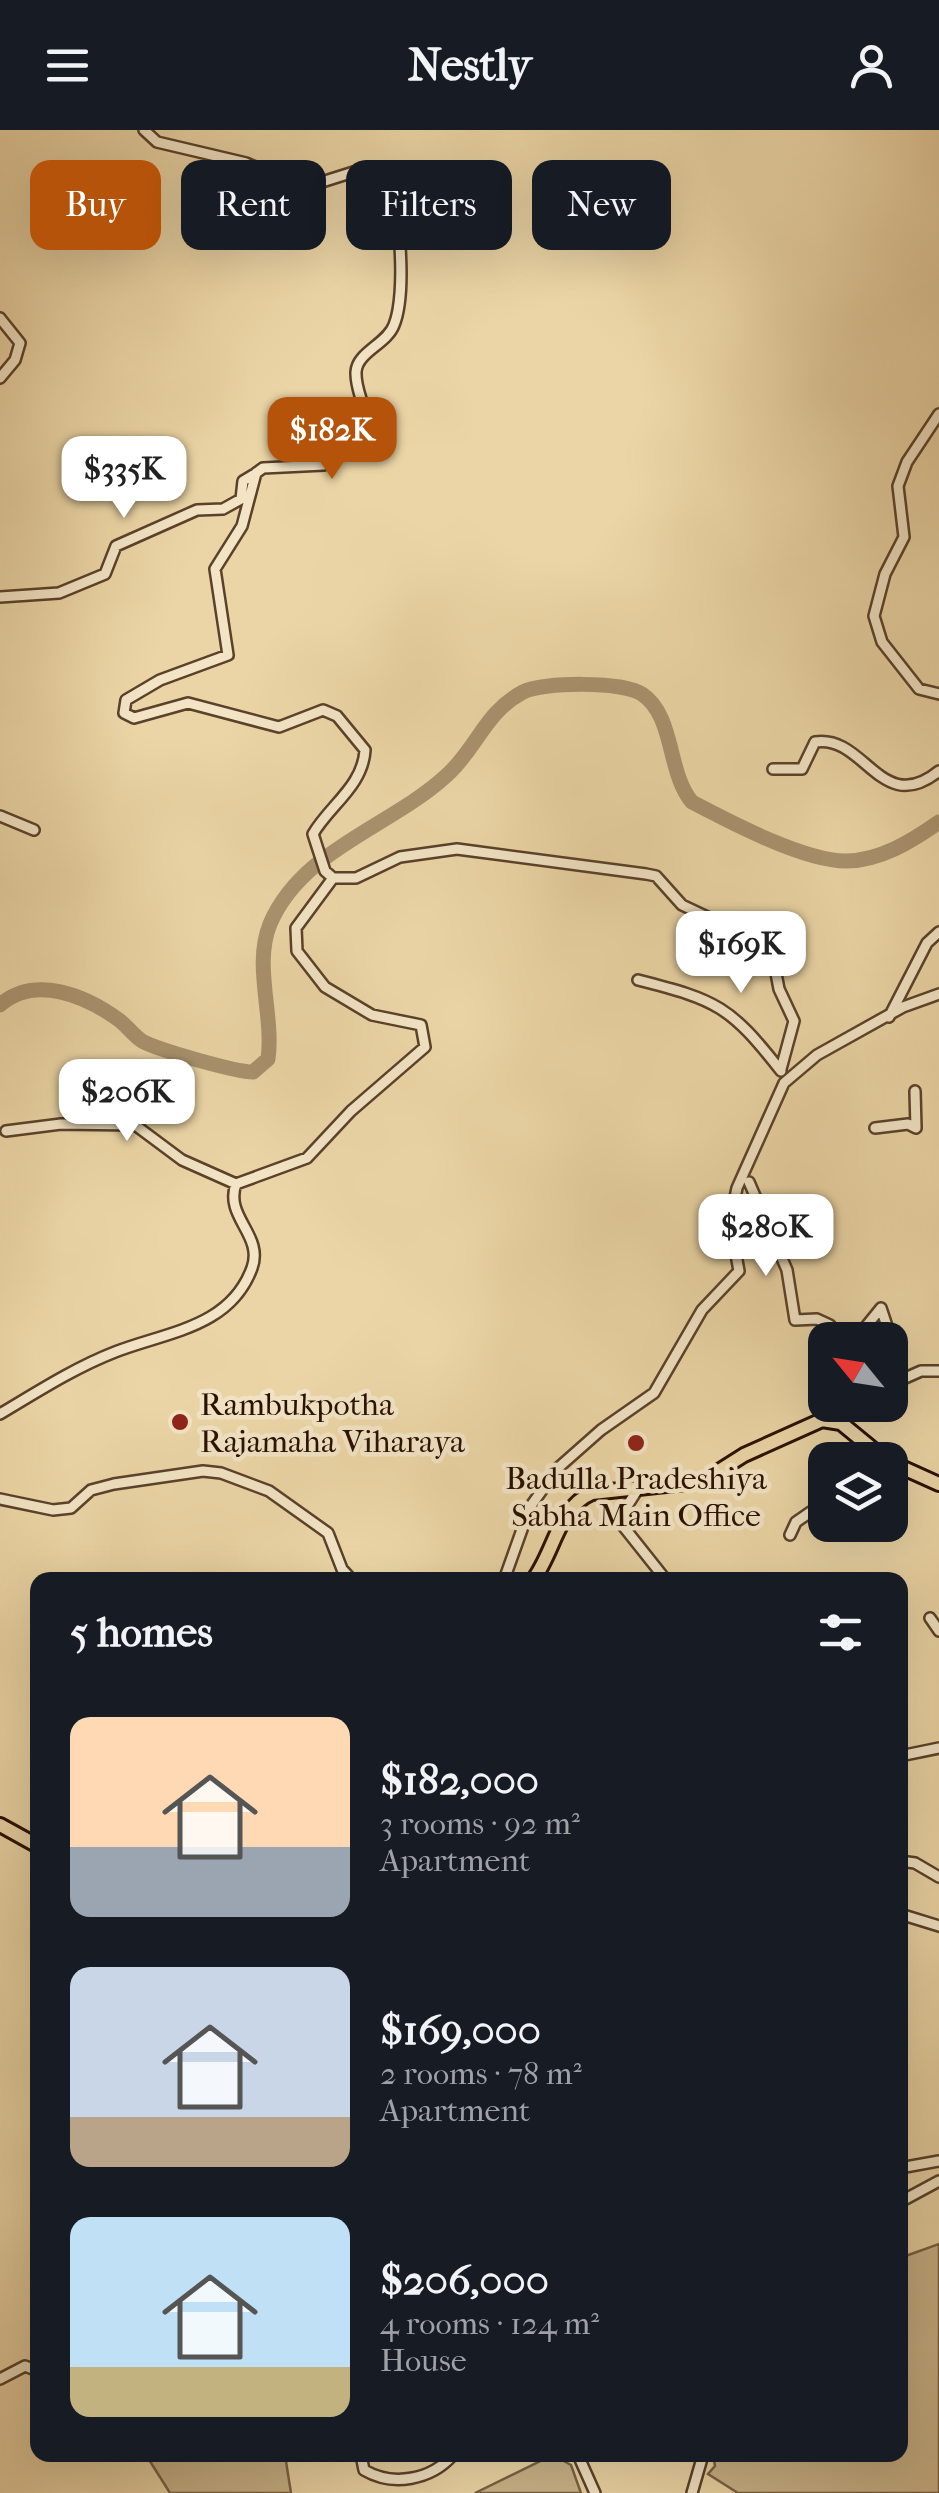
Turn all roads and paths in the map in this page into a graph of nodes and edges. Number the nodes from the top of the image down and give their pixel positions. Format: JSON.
{"nodes":[{"id":1,"x":144,"y":130,"type":"edge"},
{"id":2,"x":0,"y":318,"type":"edge"},
{"id":3,"x":0,"y":378,"type":"edge"},
{"id":4,"x":939,"y":414,"type":"edge"},
{"id":5,"x":256,"y":474,"type":"junction"},
{"id":6,"x":0,"y":597,"type":"edge"},
{"id":7,"x":939,"y":694,"type":"edge"},
{"id":8,"x":772,"y":769,"type":"dead end"},
{"id":9,"x":939,"y":771,"type":"edge"},
{"id":10,"x":0,"y":816,"type":"edge"},
{"id":11,"x":34,"y":830,"type":"dead end"},
{"id":12,"x":329,"y":875,"type":"junction"},
{"id":13,"x":939,"y":932,"type":"edge"},
{"id":14,"x":638,"y":980,"type":"dead end"},
{"id":15,"x":939,"y":994,"type":"edge"},
{"id":16,"x":888,"y":1019,"type":"junction"},
{"id":17,"x":781,"y":1070,"type":"junction"},
{"id":18,"x":784,"y":1083,"type":"junction"},
{"id":19,"x":915,"y":1091,"type":"dead end"},
{"id":20,"x":875,"y":1128,"type":"dead end"},
{"id":21,"x":6,"y":1131,"type":"dead end"},
{"id":22,"x":749,"y":1182,"type":"dead end"},
{"id":23,"x":236,"y":1184,"type":"junction"},
{"id":24,"x":824,"y":1322,"type":"edge"},
{"id":25,"x":870,"y":1322,"type":"edge"},
{"id":26,"x":886,"y":1322,"type":"edge"},
{"id":27,"x":939,"y":1371,"type":"edge"},
{"id":28,"x":908,"y":1377,"type":"edge"},
{"id":29,"x":0,"y":1414,"type":"edge"},
{"id":30,"x":861,"y":1442,"type":"edge"},
{"id":31,"x":908,"y":1471,"type":"edge"},
{"id":32,"x":939,"y":1484,"type":"edge"},
{"id":33,"x":640,"y":1487,"type":"junction"},
{"id":34,"x":0,"y":1500,"type":"edge"},
{"id":35,"x":808,"y":1514,"type":"edge"},
{"id":36,"x":790,"y":1536,"type":"dead end"},
{"id":37,"x":345,"y":1572,"type":"edge"},
{"id":38,"x":507,"y":1572,"type":"edge"},
{"id":39,"x":537,"y":1572,"type":"edge"},
{"id":40,"x":657,"y":1572,"type":"edge"},
{"id":41,"x":930,"y":1618,"type":"dead end"},
{"id":42,"x":939,"y":1632,"type":"edge"},
{"id":43,"x":939,"y":1748,"type":"edge"},
{"id":44,"x":908,"y":1754,"type":"edge"},
{"id":45,"x":0,"y":1825,"type":"edge"},
{"id":46,"x":30,"y":1842,"type":"edge"},
{"id":47,"x":908,"y":1863,"type":"edge"},
{"id":48,"x":939,"y":1876,"type":"edge"},
{"id":49,"x":908,"y":1916,"type":"edge"},
{"id":50,"x":939,"y":1926,"type":"edge"},
{"id":51,"x":939,"y":2160,"type":"edge"},
{"id":52,"x":908,"y":2166,"type":"edge"},
{"id":53,"x":939,"y":2181,"type":"edge"},
{"id":54,"x":908,"y":2198,"type":"edge"},
{"id":55,"x":30,"y":2368,"type":"edge"},
{"id":56,"x":0,"y":2380,"type":"edge"},
{"id":57,"x":362,"y":2462,"type":"edge"},
{"id":58,"x":447,"y":2462,"type":"edge"},
{"id":59,"x":581,"y":2462,"type":"edge"},
{"id":60,"x":701,"y":2462,"type":"edge"},
{"id":61,"x":595,"y":2493,"type":"edge"},
{"id":62,"x":692,"y":2493,"type":"edge"}],
"edges":[{"from":1,"to":5,"type":"street"},
{"from":2,"to":3,"type":"street"},
{"from":4,"to":7,"type":"street"},
{"from":5,"to":6,"type":"street"},
{"from":5,"to":12,"type":"street"},
{"from":8,"to":9,"type":"street"},
{"from":10,"to":11,"type":"street"},
{"from":12,"to":17,"type":"street"},
{"from":12,"to":23,"type":"street"},
{"from":13,"to":16,"type":"street"},
{"from":14,"to":17,"type":"street"},
{"from":15,"to":16,"type":"street"},
{"from":16,"to":18,"type":"street"},
{"from":17,"to":18,"type":"street"},
{"from":18,"to":38,"type":"street"},
{"from":19,"to":20,"type":"street"},
{"from":21,"to":23,"type":"street"},
{"from":22,"to":24,"type":"street"},
{"from":23,"to":29,"type":"street"},
{"from":25,"to":26,"type":"street"},
{"from":27,"to":28,"type":"street"},
{"from":30,"to":33,"type":"highway"},
{"from":31,"to":32,"type":"highway"},
{"from":33,"to":39,"type":"highway"},
{"from":33,"to":40,"type":"street"},
{"from":34,"to":37,"type":"street"},
{"from":35,"to":36,"type":"street"},
{"from":41,"to":42,"type":"street"},
{"from":43,"to":44,"type":"street"},
{"from":45,"to":46,"type":"highway"},
{"from":47,"to":48,"type":"street"},
{"from":49,"to":50,"type":"street"},
{"from":51,"to":52,"type":"street"},
{"from":53,"to":54,"type":"street"},
{"from":55,"to":56,"type":"street"},
{"from":57,"to":58,"type":"street"},
{"from":59,"to":61,"type":"street"},
{"from":60,"to":62,"type":"street"}]}
